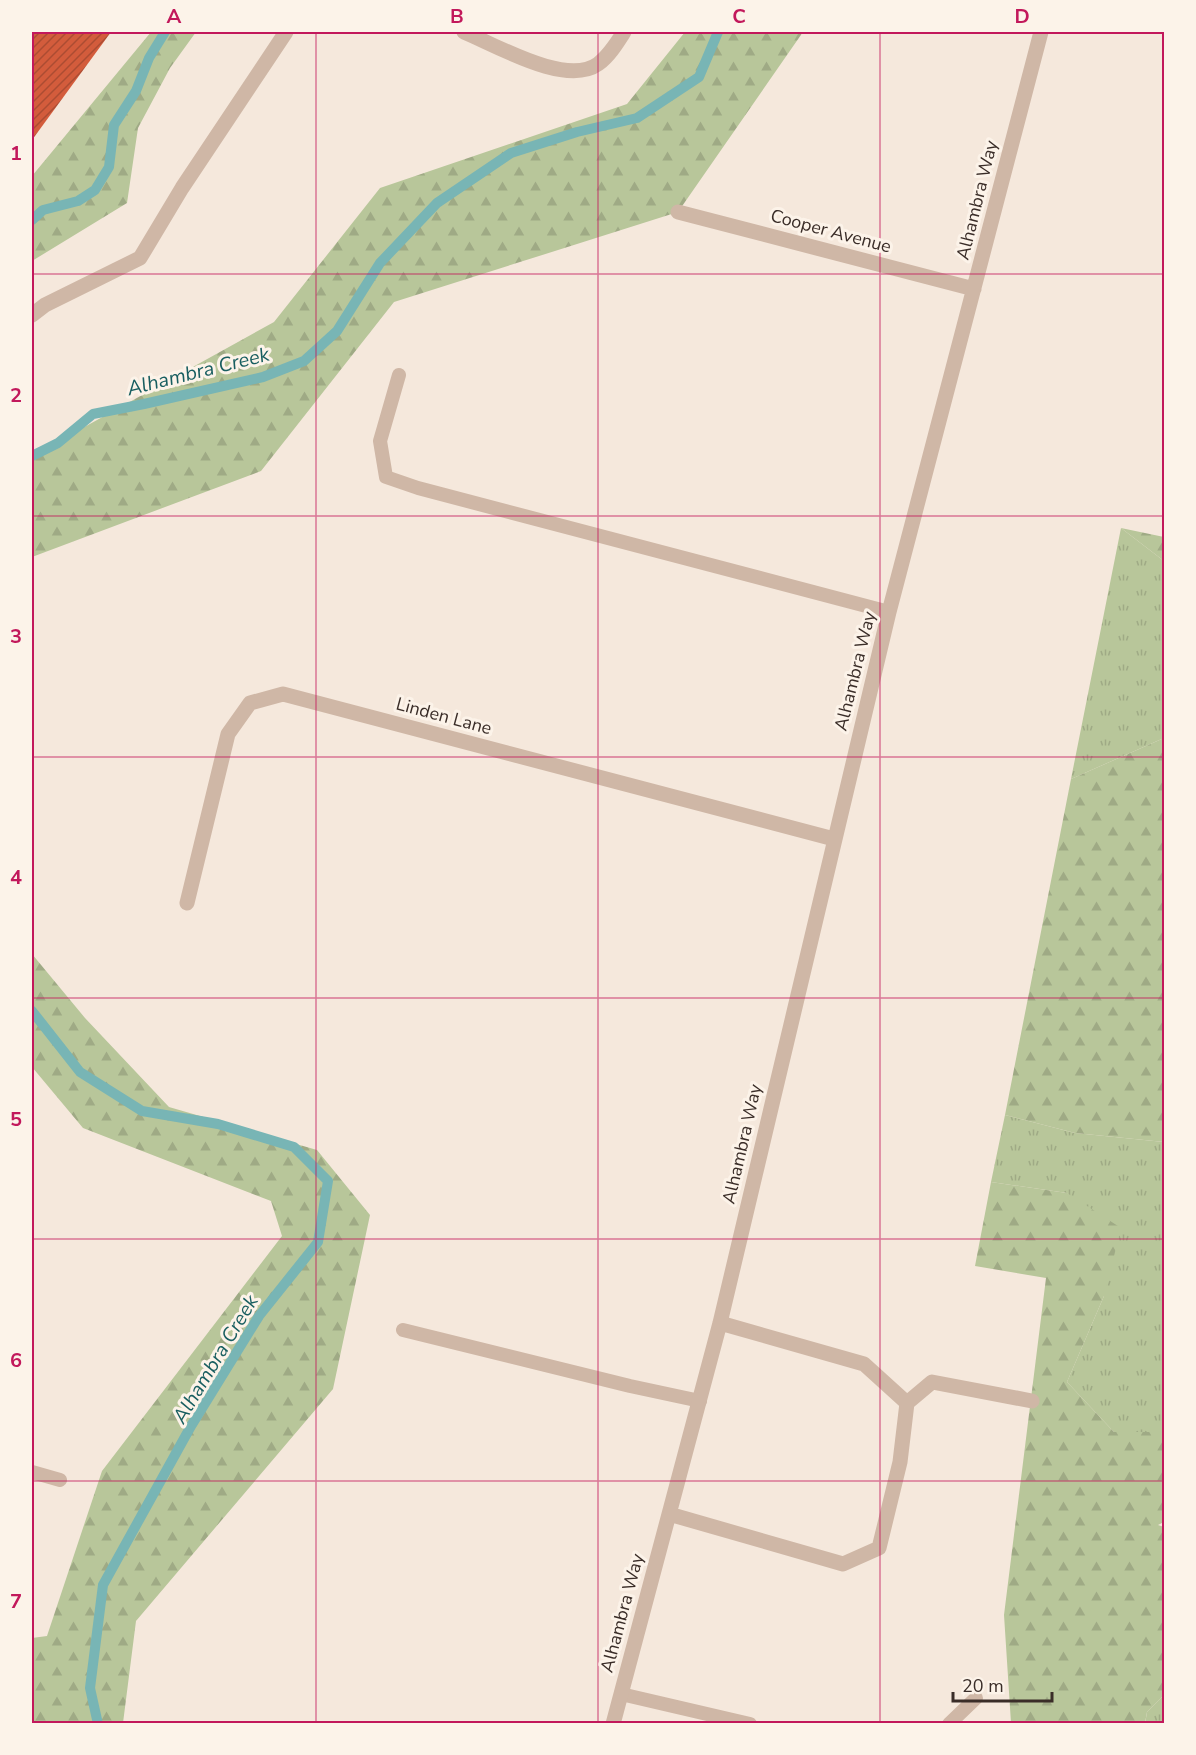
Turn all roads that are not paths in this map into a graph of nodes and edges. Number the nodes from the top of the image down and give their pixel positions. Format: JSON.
{"nodes":[{"id":1,"x":286,"y":32,"type":"edge"},
{"id":2,"x":464,"y":32,"type":"edge"},
{"id":3,"x":624,"y":32,"type":"edge"},
{"id":4,"x":1041,"y":32,"type":"edge"},
{"id":5,"x":678,"y":212,"type":"dead end"},
{"id":6,"x":974,"y":289,"type":"junction"},
{"id":7,"x":32,"y":315,"type":"edge"},
{"id":8,"x":399,"y":375,"type":"dead end"},
{"id":9,"x":889,"y":612,"type":"junction"},
{"id":10,"x":834,"y":839,"type":"junction"},
{"id":11,"x":187,"y":903,"type":"dead end"},
{"id":12,"x":720,"y":1323,"type":"junction"},
{"id":13,"x":403,"y":1330,"type":"dead end"},
{"id":14,"x":700,"y":1401,"type":"junction"},
{"id":15,"x":1032,"y":1401,"type":"dead end"},
{"id":16,"x":907,"y":1403,"type":"junction"},
{"id":17,"x":32,"y":1472,"type":"edge"},
{"id":18,"x":60,"y":1480,"type":"dead end"},
{"id":19,"x":669,"y":1514,"type":"junction"},
{"id":20,"x":621,"y":1694,"type":"junction"},
{"id":21,"x":976,"y":1698,"type":"dead end"},
{"id":22,"x":613,"y":1724,"type":"edge"},
{"id":23,"x":750,"y":1724,"type":"edge"},
{"id":24,"x":949,"y":1724,"type":"edge"}],
"edges":[{"from":1,"to":7,"type":"street"},
{"from":2,"to":3,"type":"street"},
{"from":4,"to":6,"type":"street","name":"Alhambra Way"},
{"from":5,"to":6,"type":"street","name":"Cooper Avenue"},
{"from":6,"to":9,"type":"street","name":"Alhambra Way"},
{"from":8,"to":9,"type":"lane"},
{"from":9,"to":10,"type":"street","name":"Alhambra Way"},
{"from":10,"to":11,"type":"street","name":"Linden Lane"},
{"from":10,"to":12,"type":"street","name":"Alhambra Way"},
{"from":12,"to":14,"type":"street","name":"Alhambra Way"},
{"from":12,"to":16,"type":"street"},
{"from":13,"to":14,"type":"lane"},
{"from":14,"to":19,"type":"street","name":"Alhambra Way"},
{"from":15,"to":16,"type":"street"},
{"from":16,"to":19,"type":"street"},
{"from":17,"to":18,"type":"lane"},
{"from":19,"to":20,"type":"street","name":"Alhambra Way"},
{"from":20,"to":22,"type":"street","name":"Alhambra Way"},
{"from":20,"to":23,"type":"lane"},
{"from":21,"to":24,"type":"lane"}]}
